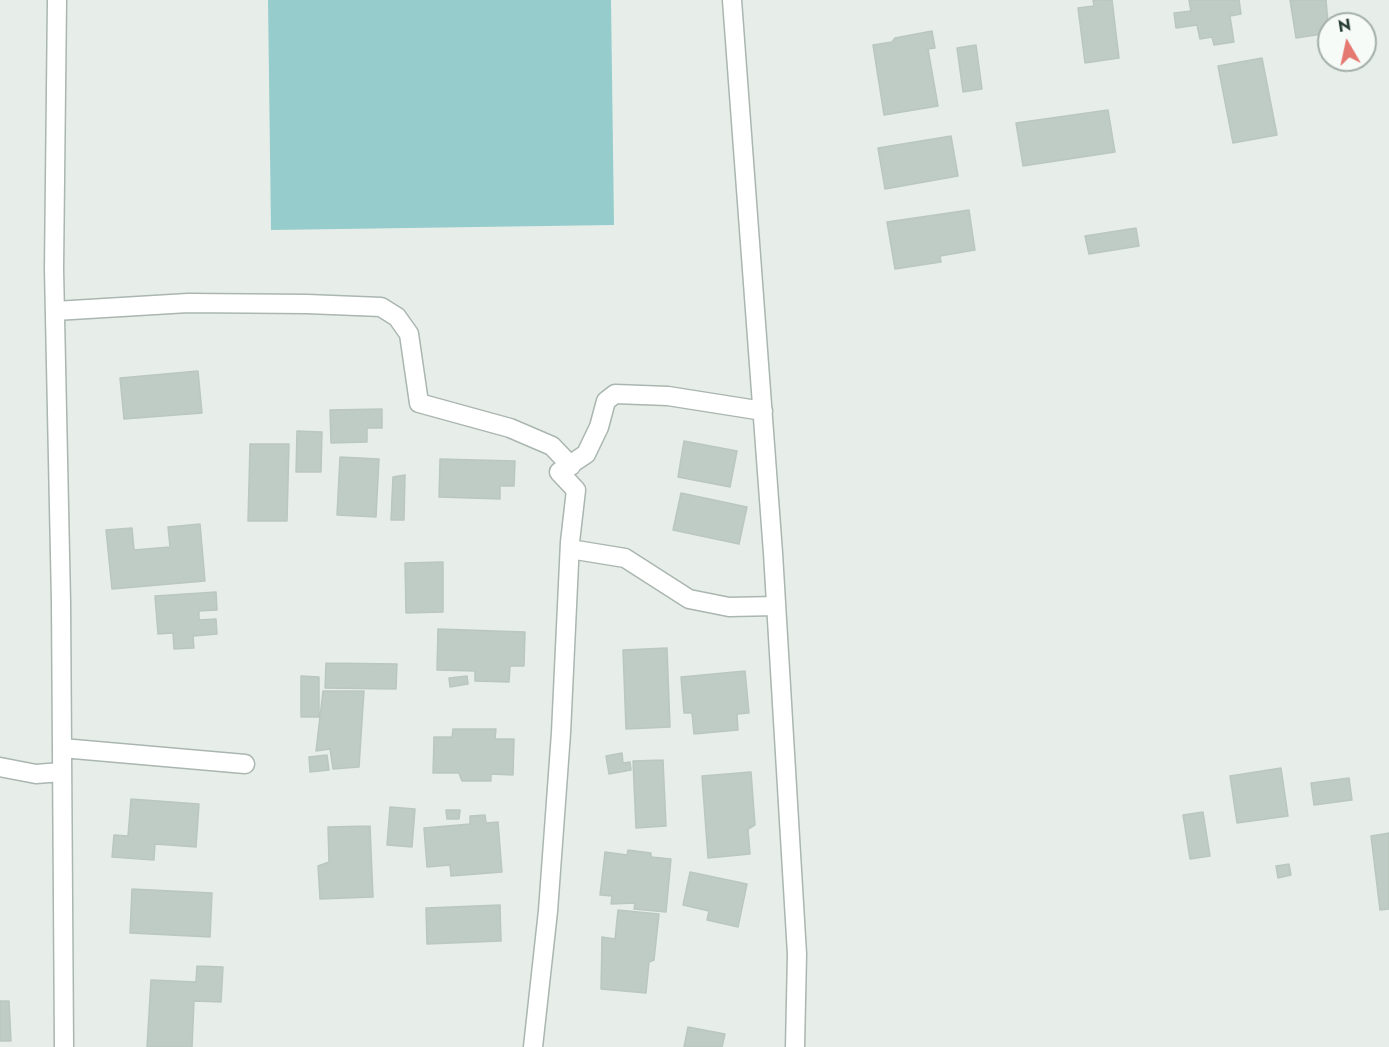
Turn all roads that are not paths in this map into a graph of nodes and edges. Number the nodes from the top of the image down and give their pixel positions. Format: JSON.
{"nodes":[{"id":1,"x":57,"y":0,"type":"edge"},
{"id":2,"x":732,"y":0,"type":"edge"},
{"id":3,"x":55,"y":311,"type":"junction"},
{"id":4,"x":763,"y":411,"type":"junction"},
{"id":5,"x":572,"y":466,"type":"junction"},
{"id":6,"x":570,"y":549,"type":"junction"},
{"id":7,"x":776,"y":606,"type":"junction"},
{"id":8,"x":62,"y":748,"type":"junction"},
{"id":9,"x":245,"y":764,"type":"dead end"},
{"id":10,"x":0,"y":767,"type":"edge"},
{"id":11,"x":62,"y":772,"type":"junction"},
{"id":12,"x":64,"y":1047,"type":"edge"},
{"id":13,"x":533,"y":1047,"type":"edge"},
{"id":14,"x":795,"y":1047,"type":"edge"}],
"edges":[{"from":1,"to":3,"type":"street"},
{"from":2,"to":4,"type":"street"},
{"from":3,"to":5,"type":"street"},
{"from":3,"to":8,"type":"street"},
{"from":4,"to":5,"type":"street"},
{"from":4,"to":7,"type":"street"},
{"from":5,"to":6,"type":"street"},
{"from":6,"to":7,"type":"street"},
{"from":6,"to":13,"type":"street"},
{"from":7,"to":14,"type":"street"},
{"from":8,"to":9,"type":"street"},
{"from":8,"to":11,"type":"street"},
{"from":10,"to":11,"type":"street"},
{"from":11,"to":12,"type":"street"}]}
